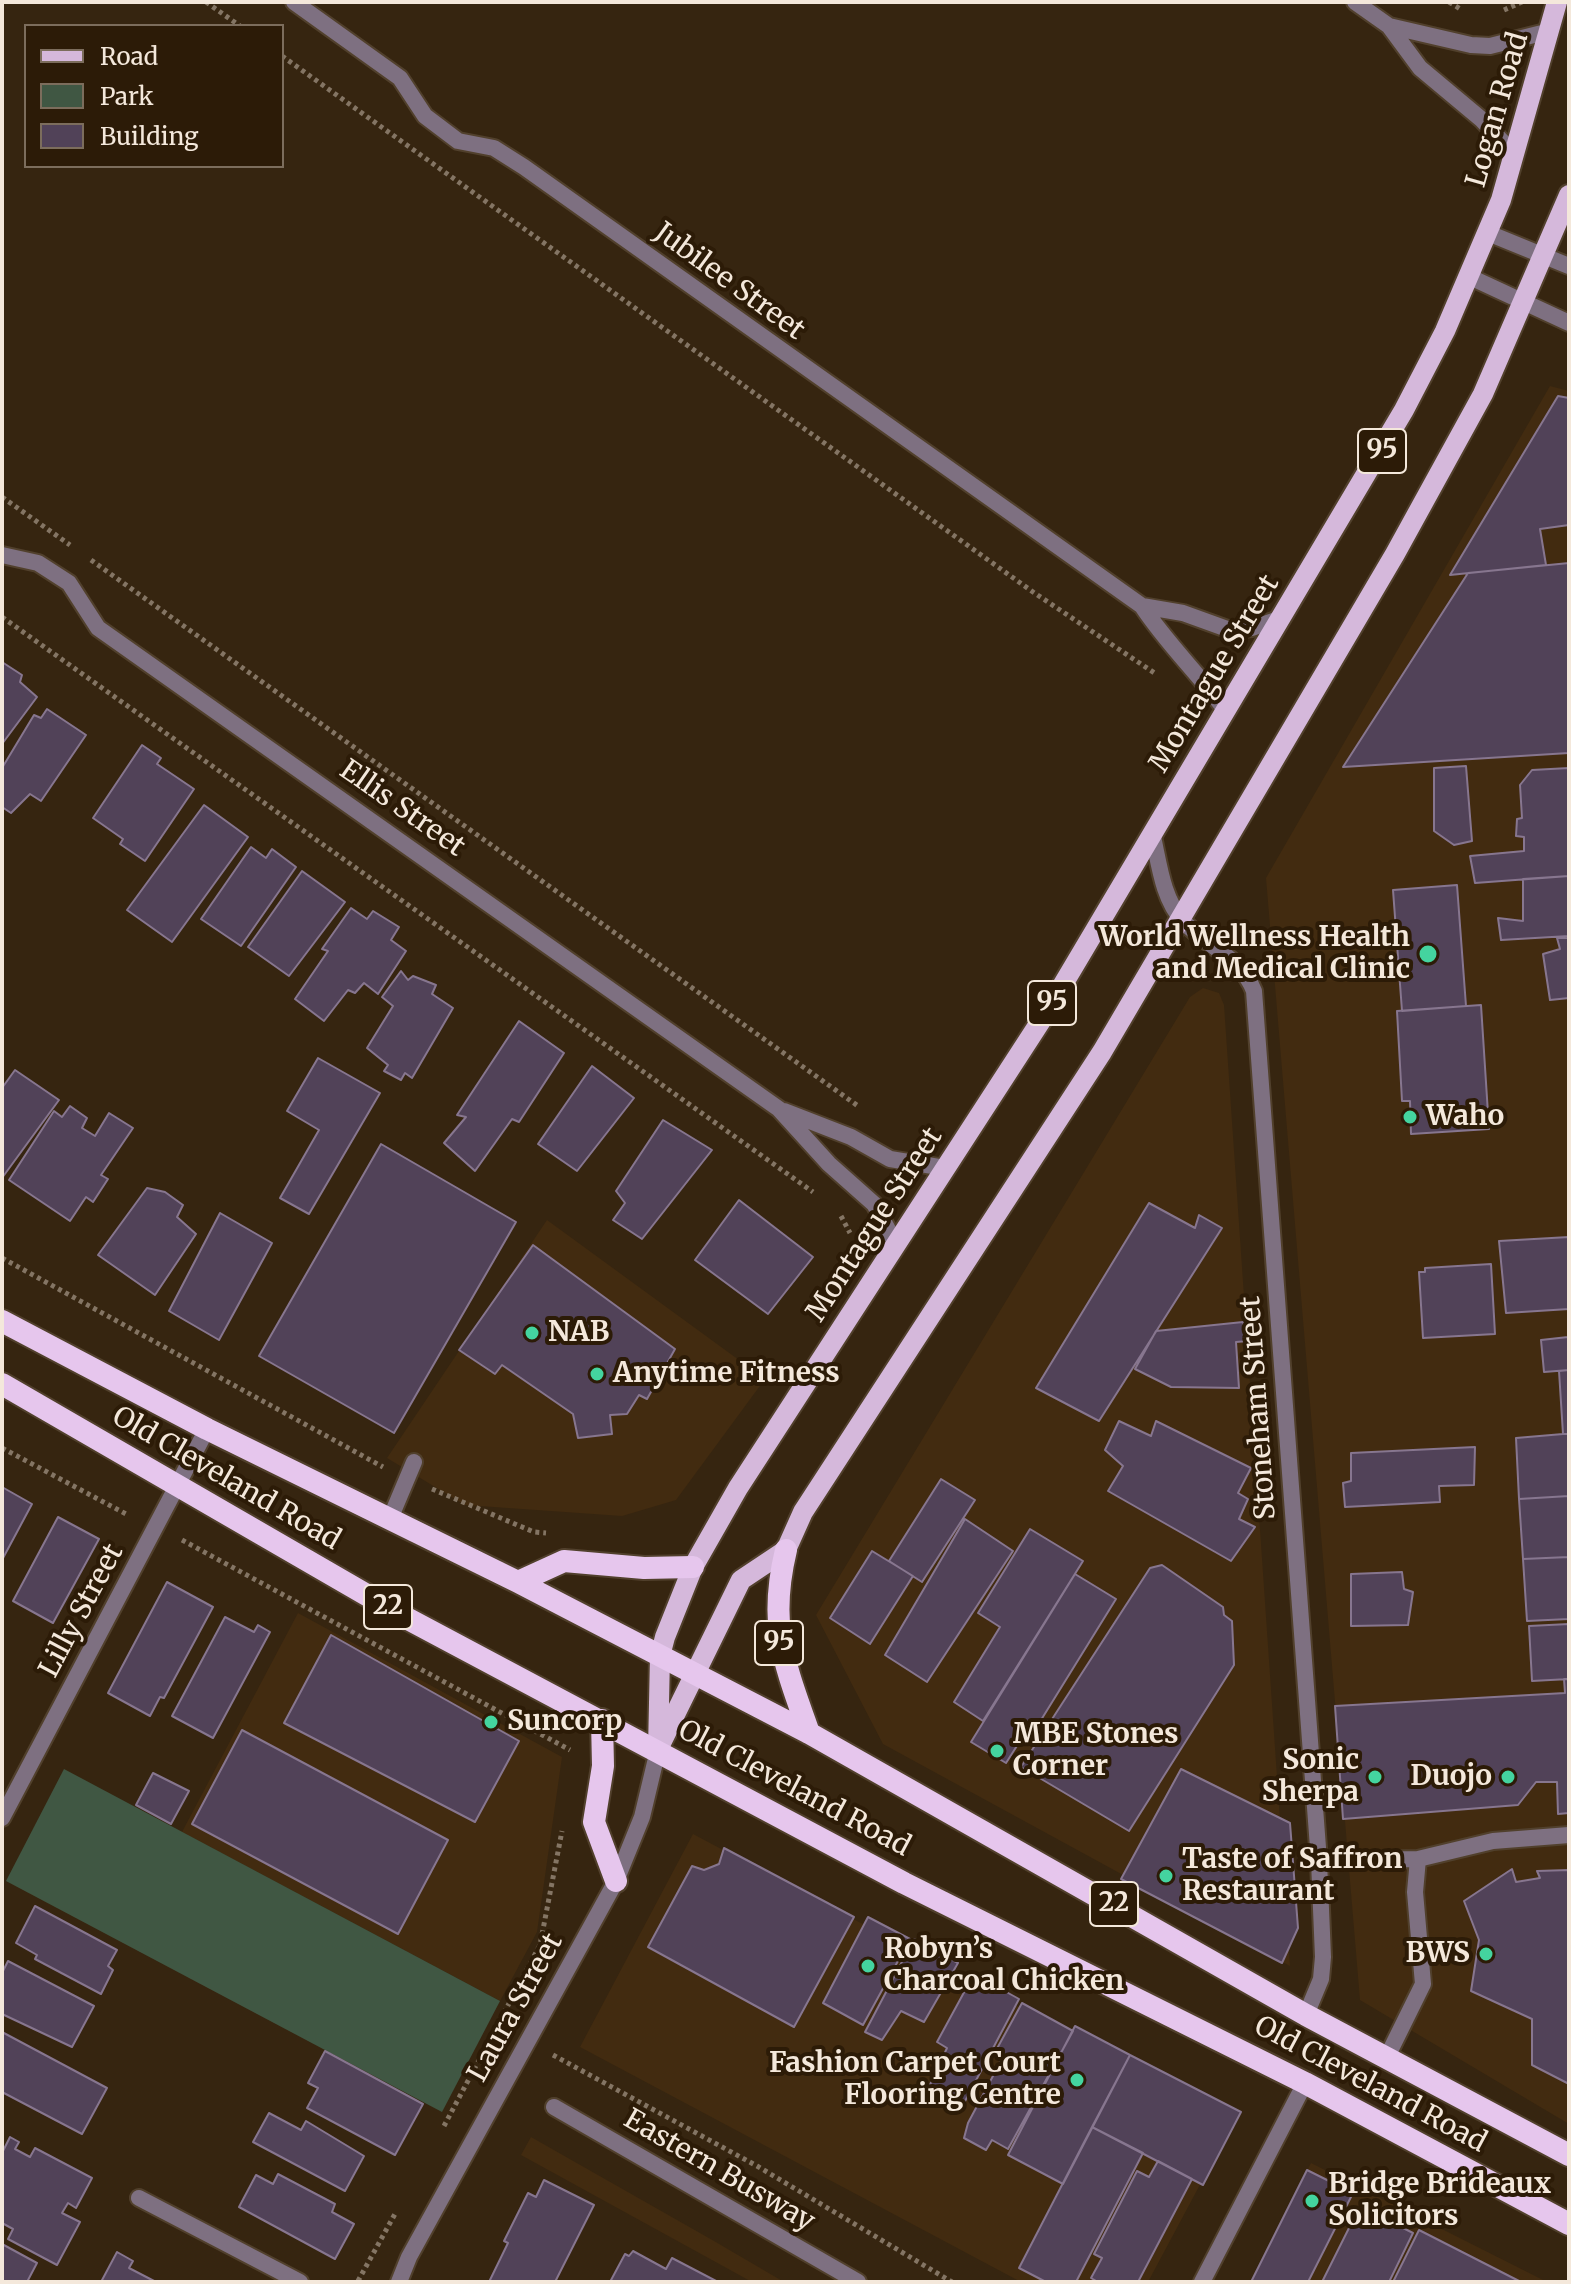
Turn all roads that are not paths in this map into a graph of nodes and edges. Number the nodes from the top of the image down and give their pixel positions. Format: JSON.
{"nodes":[{"id":1,"x":294,"y":2,"type":"edge"},
{"id":2,"x":1355,"y":2,"type":"edge"},
{"id":3,"x":1557,"y":2,"type":"edge"},
{"id":4,"x":1389,"y":26,"type":"junction"},
{"id":5,"x":1550,"y":31,"type":"junction"},
{"id":6,"x":1515,"y":155,"type":"junction"},
{"id":7,"x":1569,"y":195,"type":"edge"},
{"id":8,"x":1488,"y":233,"type":"junction"},
{"id":9,"x":1545,"y":256,"type":"junction"},
{"id":10,"x":1569,"y":266,"type":"edge"},
{"id":11,"x":1470,"y":277,"type":"junction"},
{"id":12,"x":1525,"y":302,"type":"junction"},
{"id":13,"x":1569,"y":323,"type":"edge"},
{"id":14,"x":2,"y":555,"type":"edge"},
{"id":15,"x":1142,"y":606,"type":"junction"},
{"id":16,"x":1282,"y":618,"type":"junction"},
{"id":17,"x":1226,"y":711,"type":"junction"},
{"id":18,"x":1152,"y":832,"type":"junction"},
{"id":19,"x":1182,"y":920,"type":"junction"},
{"id":20,"x":779,"y":1109,"type":"junction"},
{"id":21,"x":945,"y":1168,"type":"junction"},
{"id":22,"x":896,"y":1244,"type":"junction"},
{"id":23,"x":2,"y":1321,"type":"edge"},
{"id":24,"x":2,"y":1384,"type":"edge"},
{"id":25,"x":207,"y":1429,"type":"junction"},
{"id":26,"x":414,"y":1462,"type":"dead end"},
{"id":27,"x":178,"y":1485,"type":"junction"},
{"id":28,"x":390,"y":1519,"type":"junction"},
{"id":29,"x":786,"y":1550,"type":"junction"},
{"id":30,"x":693,"y":1567,"type":"junction"},
{"id":31,"x":518,"y":1582,"type":"junction"},
{"id":32,"x":660,"y":1656,"type":"junction"},
{"id":33,"x":694,"y":1674,"type":"junction"},
{"id":34,"x":602,"y":1720,"type":"junction"},
{"id":35,"x":809,"y":1733,"type":"junction"},
{"id":36,"x":658,"y":1750,"type":"junction"},
{"id":37,"x":2,"y":1818,"type":"edge"},
{"id":38,"x":1569,"y":1835,"type":"edge"},
{"id":39,"x":1418,"y":1859,"type":"junction"},
{"id":40,"x":1319,"y":1861,"type":"junction"},
{"id":41,"x":616,"y":1881,"type":"junction"},
{"id":42,"x":1306,"y":2015,"type":"junction"},
{"id":43,"x":1386,"y":2059,"type":"junction"},
{"id":44,"x":1305,"y":2083,"type":"junction"},
{"id":45,"x":554,"y":2107,"type":"dead end"},
{"id":46,"x":1569,"y":2155,"type":"edge"},
{"id":47,"x":139,"y":2198,"type":"dead end"},
{"id":48,"x":1569,"y":2224,"type":"edge"},
{"id":49,"x":300,"y":2282,"type":"edge"},
{"id":50,"x":399,"y":2282,"type":"edge"},
{"id":51,"x":858,"y":2282,"type":"edge"},
{"id":52,"x":1202,"y":2282,"type":"edge"}],
"edges":[{"from":1,"to":15,"type":"street","name":"Jubilee Street"},
{"from":2,"to":4,"type":"street"},
{"from":3,"to":5,"type":"main road","name":"Logan Road","number":"95"},
{"from":4,"to":5,"type":"street"},
{"from":4,"to":6,"type":"street"},
{"from":5,"to":6,"type":"main road","name":"Logan Road","number":"95"},
{"from":6,"to":8,"type":"main road","name":"Logan Road","number":"95"},
{"from":7,"to":9,"type":"main road","number":"95"},
{"from":8,"to":9,"type":"street"},
{"from":8,"to":11,"type":"main road","name":"Logan Road","number":"95"},
{"from":9,"to":10,"type":"street"},
{"from":9,"to":12,"type":"main road","number":"95"},
{"from":11,"to":12,"type":"street"},
{"from":11,"to":16,"type":"main road","name":"Montague Street","number":"95"},
{"from":12,"to":13,"type":"street"},
{"from":12,"to":19,"type":"main road","number":"95"},
{"from":14,"to":20,"type":"street","name":"Ellis Street"},
{"from":15,"to":16,"type":"street","name":"Jubilee Street"},
{"from":15,"to":17,"type":"street","name":"Jubilee Street"},
{"from":16,"to":17,"type":"main road","name":"Montague Street","number":"95"},
{"from":17,"to":18,"type":"main road","name":"Montague Street","number":"95"},
{"from":18,"to":19,"type":"street","name":"Stoneham Street"},
{"from":18,"to":21,"type":"main road","name":"Montague Street","number":"95"},
{"from":19,"to":29,"type":"main road","number":"95"},
{"from":19,"to":40,"type":"street","name":"Stoneham Street"},
{"from":20,"to":21,"type":"street","name":"Ellis Street"},
{"from":20,"to":22,"type":"street","name":"Ellis Street"},
{"from":21,"to":22,"type":"main road","name":"Montague Street","number":"95"},
{"from":22,"to":30,"type":"main road","name":"Montague Street","number":"95"},
{"from":23,"to":25,"type":"highway","name":"Old Cleveland Road","number":"22"},
{"from":24,"to":27,"type":"highway","name":"Old Cleveland Road","number":"22"},
{"from":25,"to":27,"type":"street","name":"Lilly Street"},
{"from":25,"to":28,"type":"highway","name":"Old Cleveland Road","number":"22"},
{"from":26,"to":28,"type":"street"},
{"from":27,"to":34,"type":"highway","name":"Old Cleveland Road","number":"22"},
{"from":27,"to":37,"type":"street","name":"Lilly Street"},
{"from":28,"to":31,"type":"highway","name":"Old Cleveland Road","number":"22"},
{"from":29,"to":33,"type":"main road","number":"95"},
{"from":29,"to":35,"type":"highway","number":"95"},
{"from":30,"to":31,"type":"highway"},
{"from":30,"to":32,"type":"main road","name":"Montague Street","number":"95"},
{"from":31,"to":32,"type":"highway","name":"Old Cleveland Road","number":"22"},
{"from":32,"to":33,"type":"highway","name":"Old Cleveland Road","number":"22"},
{"from":32,"to":36,"type":"main road","name":"Montague Street","number":"95"},
{"from":33,"to":35,"type":"highway","name":"Old Cleveland Road","number":"22"},
{"from":33,"to":36,"type":"main road","number":"95"},
{"from":34,"to":36,"type":"highway","name":"Old Cleveland Road","number":"22"},
{"from":34,"to":41,"type":"highway"},
{"from":35,"to":42,"type":"highway","name":"Old Cleveland Road","number":"22"},
{"from":36,"to":41,"type":"street","name":"Laura Street"},
{"from":36,"to":44,"type":"highway","name":"Old Cleveland Road","number":"22"},
{"from":38,"to":39,"type":"street"},
{"from":39,"to":40,"type":"street"},
{"from":39,"to":43,"type":"street"},
{"from":40,"to":42,"type":"street","name":"Stoneham Street"},
{"from":41,"to":50,"type":"street","name":"Laura Street"},
{"from":42,"to":43,"type":"highway","name":"Old Cleveland Road","number":"22"},
{"from":43,"to":46,"type":"highway","name":"Old Cleveland Road","number":"22"},
{"from":44,"to":48,"type":"highway","name":"Old Cleveland Road","number":"22"},
{"from":44,"to":52,"type":"street"},
{"from":45,"to":51,"type":"street","name":"Eastern Busway"},
{"from":47,"to":49,"type":"street"}]}
